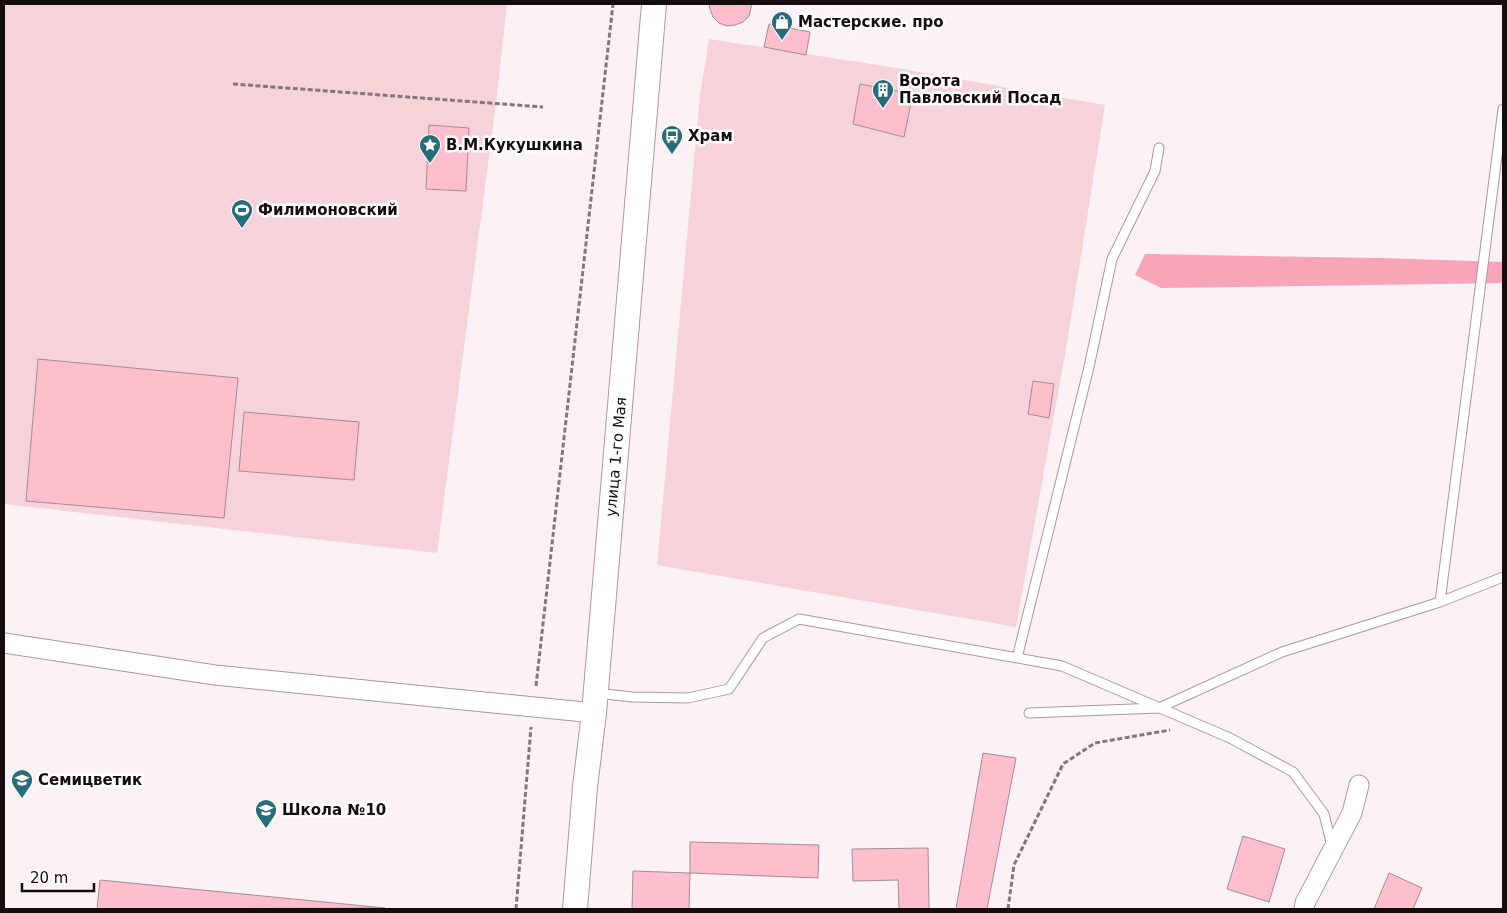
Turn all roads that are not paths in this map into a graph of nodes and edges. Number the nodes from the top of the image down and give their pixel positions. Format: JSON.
{"nodes":[{"id":1,"x":654,"y":4,"type":"edge"},
{"id":2,"x":1503,"y":109,"type":"edge"},
{"id":3,"x":1159,"y":148,"type":"dead end"},
{"id":4,"x":1503,"y":578,"type":"edge"},
{"id":5,"x":1440,"y":602,"type":"junction"},
{"id":6,"x":4,"y":643,"type":"edge"},
{"id":7,"x":1017,"y":658,"type":"junction"},
{"id":8,"x":595,"y":703,"type":"junction"},
{"id":9,"x":1159,"y":708,"type":"junction"},
{"id":10,"x":1029,"y":713,"type":"dead end"},
{"id":11,"x":1359,"y":785,"type":"dead end"},
{"id":12,"x":1333,"y":849,"type":"junction"},
{"id":13,"x":575,"y":909,"type":"edge"},
{"id":14,"x":1304,"y":909,"type":"edge"}],
"edges":[{"from":1,"to":8,"type":"street","name":"улица 1-го Мая"},
{"from":2,"to":5,"type":"lane"},
{"from":3,"to":7,"type":"lane"},
{"from":4,"to":5,"type":"lane"},
{"from":5,"to":9,"type":"lane"},
{"from":6,"to":8,"type":"street"},
{"from":7,"to":8,"type":"lane"},
{"from":7,"to":9,"type":"lane"},
{"from":8,"to":13,"type":"street","name":"улица 1-го Мая"},
{"from":9,"to":10,"type":"lane"},
{"from":9,"to":12,"type":"lane"},
{"from":11,"to":12,"type":"street"},
{"from":12,"to":14,"type":"street"}]}
